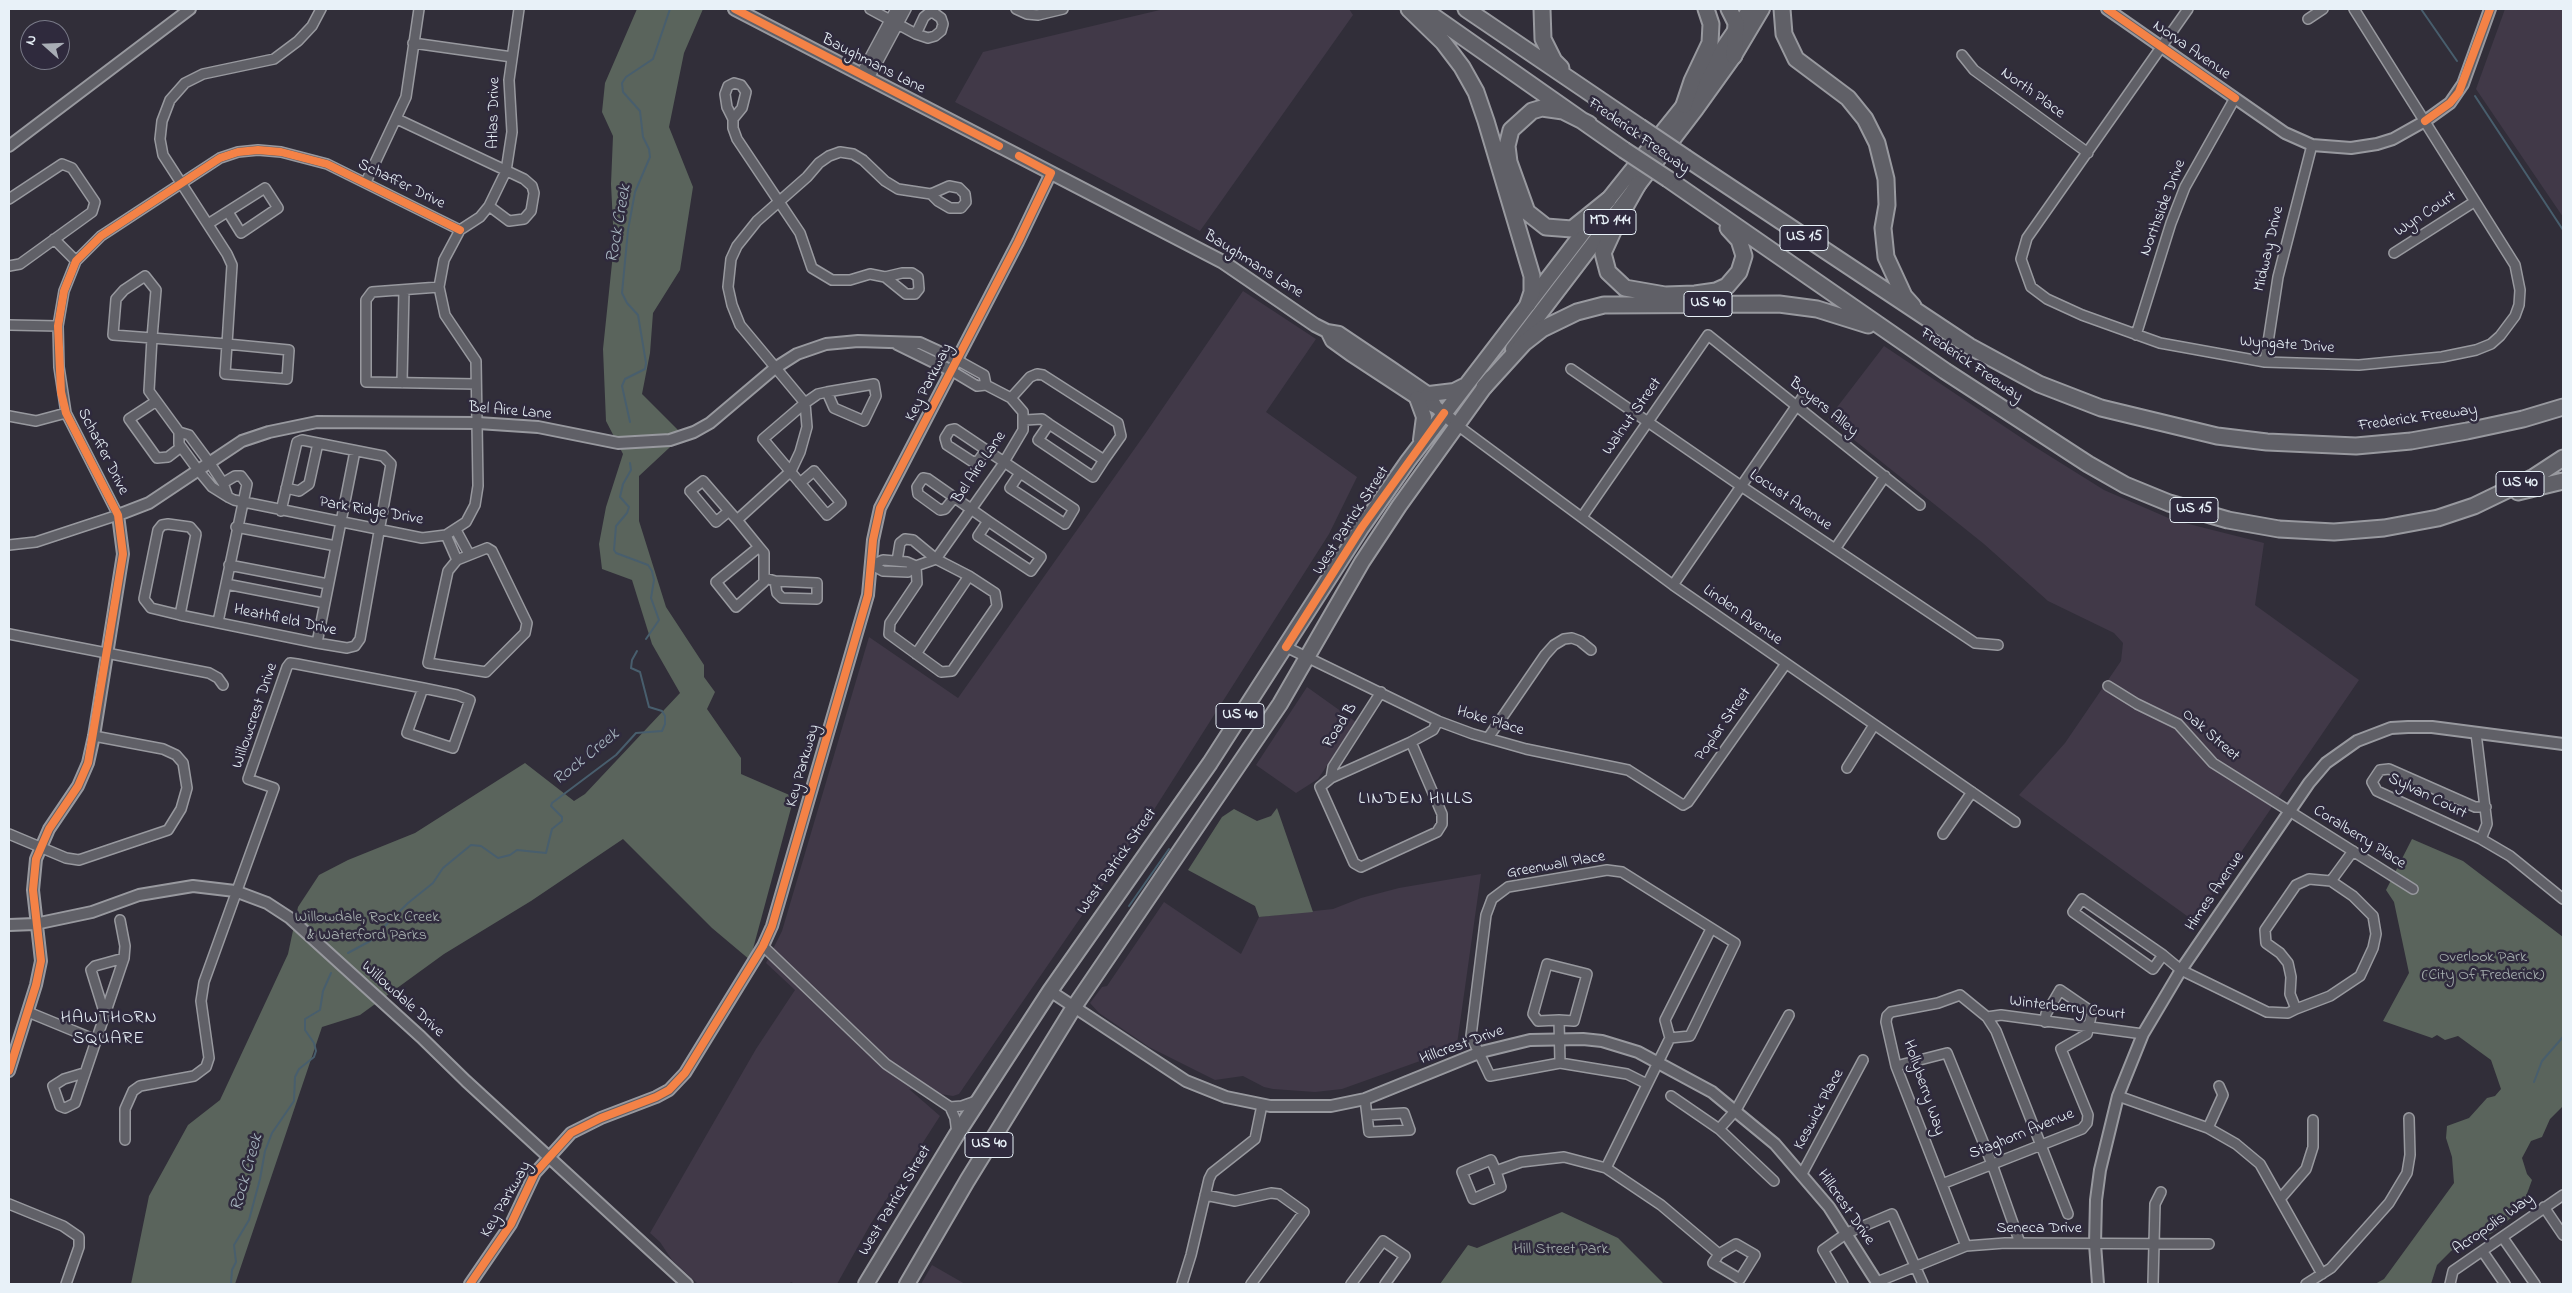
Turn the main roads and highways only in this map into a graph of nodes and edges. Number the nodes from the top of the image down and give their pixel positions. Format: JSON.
{"nodes":[{"id":1,"x":735,"y":9,"type":"edge"},
{"id":2,"x":1409,"y":9,"type":"edge"},
{"id":3,"x":1423,"y":9,"type":"edge"},
{"id":4,"x":1466,"y":9,"type":"edge"},
{"id":5,"x":1542,"y":9,"type":"edge"},
{"id":6,"x":1706,"y":9,"type":"edge"},
{"id":7,"x":1729,"y":9,"type":"edge"},
{"id":8,"x":1750,"y":9,"type":"edge"},
{"id":9,"x":1762,"y":9,"type":"edge"},
{"id":10,"x":1782,"y":9,"type":"edge"},
{"id":11,"x":1736,"y":30,"type":"junction"},
{"id":12,"x":1734,"y":56,"type":"junction"},
{"id":13,"x":1599,"y":100,"type":"junction"},
{"id":14,"x":1684,"y":105,"type":"junction"},
{"id":15,"x":1589,"y":124,"type":"junction"},
{"id":16,"x":1638,"y":184,"type":"junction"},
{"id":17,"x":1608,"y":200,"type":"junction"},
{"id":18,"x":1714,"y":212,"type":"junction"},
{"id":19,"x":1528,"y":304,"type":"junction"},
{"id":20,"x":1922,"y":316,"type":"junction"},
{"id":21,"x":1945,"y":371,"type":"junction"},
{"id":22,"x":1467,"y":384,"type":"junction"},
{"id":23,"x":1484,"y":387,"type":"junction"},
{"id":24,"x":1423,"y":396,"type":"junction"},
{"id":25,"x":2563,"y":407,"type":"edge"},
{"id":26,"x":1440,"y":410,"type":"junction"},
{"id":27,"x":1457,"y":425,"type":"junction"},
{"id":28,"x":1420,"y":445,"type":"junction"},
{"id":29,"x":2563,"y":458,"type":"edge"},
{"id":30,"x":2563,"y":481,"type":"edge"},
{"id":31,"x":2474,"y":506,"type":"junction"},
{"id":32,"x":866,"y":1284,"type":"edge"},
{"id":33,"x":908,"y":1284,"type":"edge"}],
"edges":[{"from":1,"to":24,"type":"main road","name":"Baughmans Lane"},
{"from":2,"to":19,"type":"highway"},
{"from":3,"to":15,"type":"highway","name":"Frederick Freeway","number":"US 15"},
{"from":4,"to":13,"type":"highway","name":"Frederick Freeway","number":"US 15"},
{"from":5,"to":13,"type":"highway"},
{"from":6,"to":14,"type":"highway","number":"US 40"},
{"from":7,"to":11,"type":"highway"},
{"from":8,"to":11,"type":"main road","name":"West Patrick Street"},
{"from":9,"to":12,"type":"main road","name":"West Patrick Street","number":"MD 144"},
{"from":10,"to":20,"type":"highway"},
{"from":11,"to":12,"type":"highway"},
{"from":11,"to":14,"type":"main road","name":"West Patrick Street"},
{"from":12,"to":16,"type":"main road","name":"West Patrick Street","number":"MD 144"},
{"from":13,"to":20,"type":"highway","name":"Frederick Freeway","number":"US 15","bridge":true},
{"from":14,"to":17,"type":"main road","name":"West Patrick Street","number":"US 40"},
{"from":15,"to":17,"type":"highway"},
{"from":15,"to":18,"type":"highway","name":"Frederick Freeway","number":"US 15","bridge":true},
{"from":16,"to":18,"type":"highway"},
{"from":16,"to":23,"type":"main road","name":"West Patrick Street","number":"MD 144"},
{"from":17,"to":19,"type":"main road","name":"West Patrick Street","number":"US 40"},
{"from":18,"to":21,"type":"highway","name":"Frederick Freeway","number":"US 15"},
{"from":19,"to":22,"type":"main road","name":"West Patrick Street","number":"US 40"},
{"from":20,"to":25,"type":"highway","name":"Frederick Freeway","number":"US 15"},
{"from":21,"to":23,"type":"highway","number":"US 40"},
{"from":21,"to":31,"type":"highway","name":"Frederick Freeway","number":"US 15"},
{"from":22,"to":24,"type":"main road"},
{"from":22,"to":26,"type":"main road","name":"West Patrick Street","number":"US 40"},
{"from":23,"to":27,"type":"main road","name":"West Patrick Street","number":"US 40"},
{"from":24,"to":26,"type":"main road","name":"Baughmans Lane"},
{"from":24,"to":28,"type":"main road"},
{"from":26,"to":27,"type":"main road","name":"Baughmans Lane"},
{"from":26,"to":28,"type":"main road","name":"West Patrick Street","number":"US 40"},
{"from":27,"to":33,"type":"main road","name":"West Patrick Street","number":"US 40"},
{"from":28,"to":32,"type":"main road","name":"West Patrick Street","number":"US 40"},
{"from":29,"to":31,"type":"highway","name":"Frederick Freeway","number":"US 40"},
{"from":30,"to":31,"type":"highway","number":"US 15"}]}
